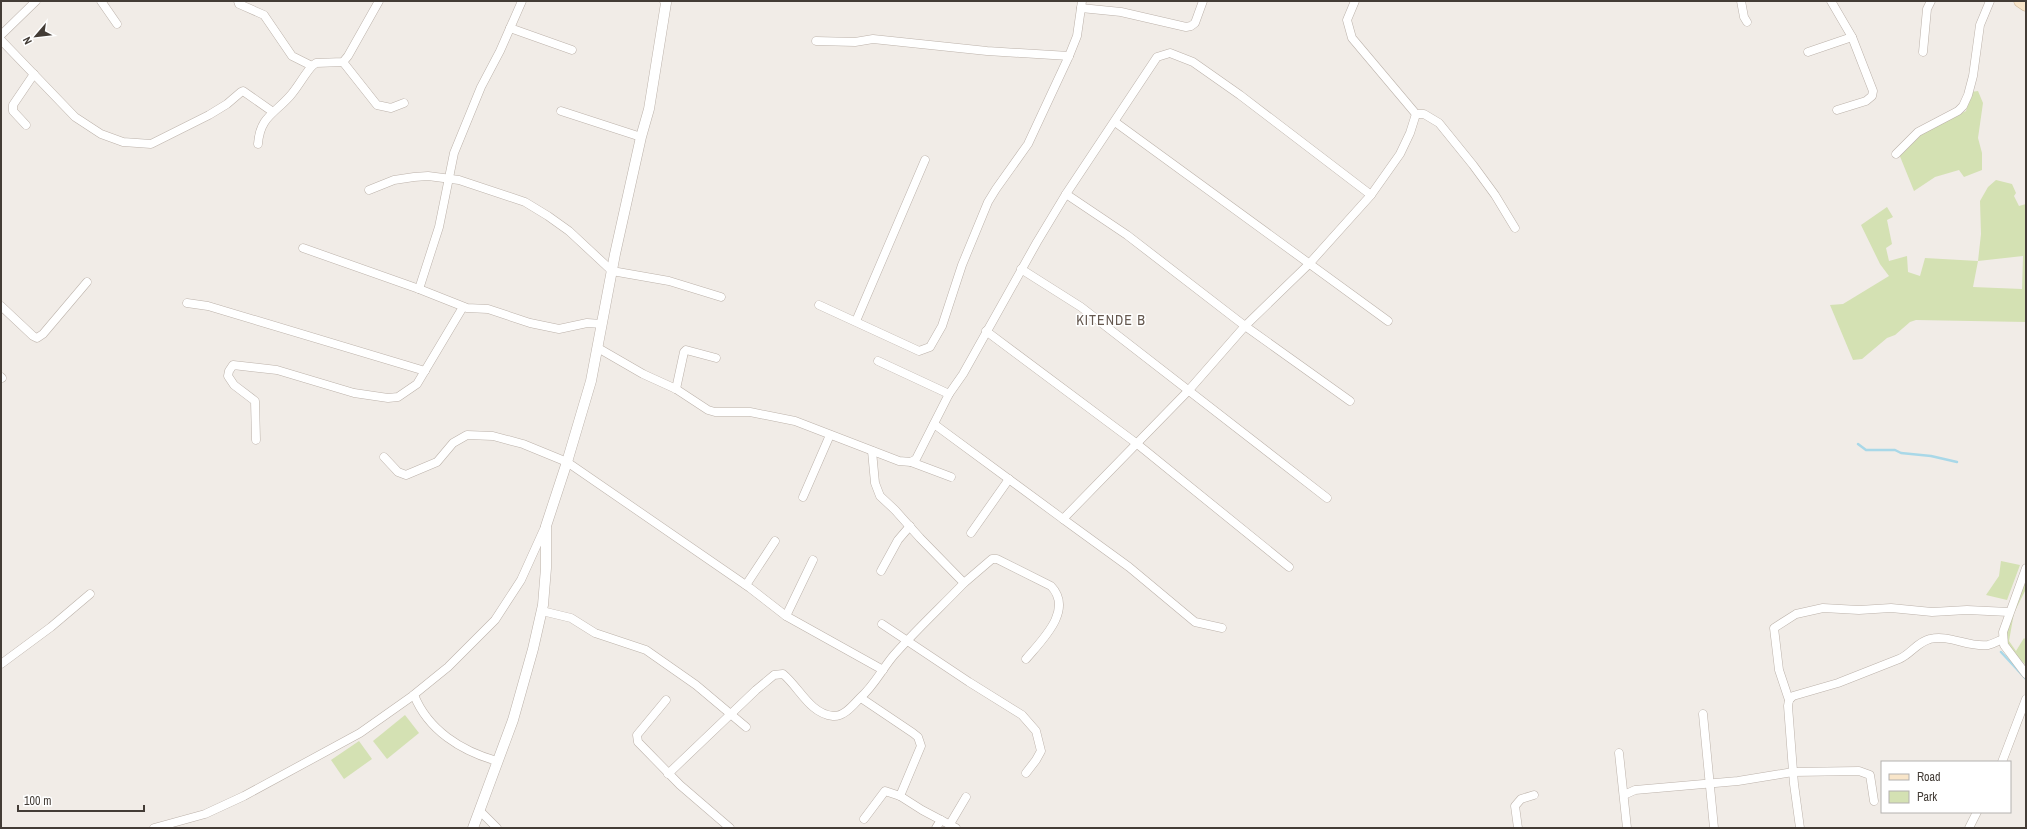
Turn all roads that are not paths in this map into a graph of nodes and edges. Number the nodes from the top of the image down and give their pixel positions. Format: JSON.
{"nodes":[{"id":1,"x":36,"y":1,"type":"edge"},
{"id":2,"x":101,"y":1,"type":"edge"},
{"id":3,"x":238,"y":1,"type":"edge"},
{"id":4,"x":379,"y":1,"type":"edge"},
{"id":5,"x":522,"y":1,"type":"edge"},
{"id":6,"x":1203,"y":1,"type":"edge"},
{"id":7,"x":1355,"y":1,"type":"edge"},
{"id":8,"x":1741,"y":1,"type":"edge"},
{"id":9,"x":1831,"y":1,"type":"edge"},
{"id":10,"x":1931,"y":1,"type":"edge"},
{"id":11,"x":1990,"y":1,"type":"edge"},
{"id":12,"x":2020,"y":1,"type":"edge"},
{"id":13,"x":666,"y":2,"type":"edge"},
{"id":14,"x":1081,"y":5,"type":"edge"},
{"id":15,"x":2026,"y":5,"type":"edge"},
{"id":16,"x":1747,"y":22,"type":"dead end"},
{"id":17,"x":116,"y":24,"type":"dead end"},
{"id":18,"x":510,"y":28,"type":"junction"},
{"id":19,"x":1,"y":35,"type":"edge"},
{"id":20,"x":1852,"y":37,"type":"junction"},
{"id":21,"x":1,"y":40,"type":"edge"},
{"id":22,"x":816,"y":41,"type":"dead end"},
{"id":23,"x":572,"y":50,"type":"dead end"},
{"id":24,"x":1808,"y":52,"type":"dead end"},
{"id":25,"x":1923,"y":52,"type":"dead end"},
{"id":26,"x":1069,"y":56,"type":"junction"},
{"id":27,"x":343,"y":62,"type":"junction"},
{"id":28,"x":312,"y":66,"type":"junction"},
{"id":29,"x":34,"y":74,"type":"junction"},
{"id":30,"x":404,"y":102,"type":"dead end"},
{"id":31,"x":1837,"y":110,"type":"dead end"},
{"id":32,"x":561,"y":111,"type":"dead end"},
{"id":33,"x":273,"y":112,"type":"junction"},
{"id":34,"x":1416,"y":114,"type":"junction"},
{"id":35,"x":1115,"y":122,"type":"junction"},
{"id":36,"x":26,"y":125,"type":"dead end"},
{"id":37,"x":641,"y":137,"type":"junction"},
{"id":38,"x":258,"y":144,"type":"dead end"},
{"id":39,"x":1896,"y":154,"type":"dead end"},
{"id":40,"x":925,"y":160,"type":"dead end"},
{"id":41,"x":450,"y":177,"type":"junction"},
{"id":42,"x":369,"y":190,"type":"dead end"},
{"id":43,"x":1066,"y":194,"type":"junction"},
{"id":44,"x":1371,"y":195,"type":"junction"},
{"id":45,"x":1515,"y":228,"type":"dead end"},
{"id":46,"x":303,"y":248,"type":"dead end"},
{"id":47,"x":1309,"y":264,"type":"junction"},
{"id":48,"x":1021,"y":269,"type":"junction"},
{"id":49,"x":612,"y":271,"type":"junction"},
{"id":50,"x":87,"y":282,"type":"dead end"},
{"id":51,"x":419,"y":289,"type":"junction"},
{"id":52,"x":721,"y":297,"type":"dead end"},
{"id":53,"x":187,"y":303,"type":"dead end"},
{"id":54,"x":819,"y":305,"type":"dead end"},
{"id":55,"x":1,"y":306,"type":"edge"},
{"id":56,"x":463,"y":307,"type":"junction"},
{"id":57,"x":856,"y":321,"type":"junction"},
{"id":58,"x":1388,"y":321,"type":"dead end"},
{"id":59,"x":602,"y":324,"type":"junction"},
{"id":60,"x":1245,"y":326,"type":"junction"},
{"id":61,"x":986,"y":331,"type":"junction"},
{"id":62,"x":598,"y":348,"type":"junction"},
{"id":63,"x":716,"y":358,"type":"dead end"},
{"id":64,"x":878,"y":361,"type":"dead end"},
{"id":65,"x":425,"y":372,"type":"junction"},
{"id":66,"x":676,"y":390,"type":"junction"},
{"id":67,"x":1189,"y":390,"type":"junction"},
{"id":68,"x":949,"y":394,"type":"junction"},
{"id":69,"x":1350,"y":401,"type":"dead end"},
{"id":70,"x":934,"y":424,"type":"junction"},
{"id":71,"x":830,"y":435,"type":"junction"},
{"id":72,"x":256,"y":440,"type":"dead end"},
{"id":73,"x":1136,"y":443,"type":"junction"},
{"id":74,"x":872,"y":451,"type":"junction"},
{"id":75,"x":384,"y":458,"type":"dead end"},
{"id":76,"x":567,"y":462,"type":"junction"},
{"id":77,"x":911,"y":462,"type":"junction"},
{"id":78,"x":951,"y":477,"type":"dead end"},
{"id":79,"x":1009,"y":479,"type":"junction"},
{"id":80,"x":803,"y":497,"type":"dead end"},
{"id":81,"x":1328,"y":498,"type":"dead end"},
{"id":82,"x":1063,"y":519,"type":"junction"},
{"id":83,"x":546,"y":526,"type":"junction"},
{"id":84,"x":910,"y":526,"type":"junction"},
{"id":85,"x":971,"y":533,"type":"dead end"},
{"id":86,"x":775,"y":541,"type":"dead end"},
{"id":87,"x":813,"y":560,"type":"dead end"},
{"id":88,"x":1289,"y":567,"type":"dead end"},
{"id":89,"x":2026,"y":568,"type":"edge"},
{"id":90,"x":881,"y":571,"type":"dead end"},
{"id":91,"x":964,"y":583,"type":"junction"},
{"id":92,"x":746,"y":585,"type":"junction"},
{"id":93,"x":90,"y":594,"type":"dead end"},
{"id":94,"x":542,"y":611,"type":"junction"},
{"id":95,"x":2009,"y":612,"type":"junction"},
{"id":96,"x":786,"y":616,"type":"junction"},
{"id":97,"x":882,"y":624,"type":"dead end"},
{"id":98,"x":1222,"y":628,"type":"dead end"},
{"id":99,"x":2003,"y":639,"type":"junction"},
{"id":100,"x":907,"y":640,"type":"junction"},
{"id":101,"x":1026,"y":659,"type":"dead end"},
{"id":102,"x":1,"y":664,"type":"edge"},
{"id":103,"x":883,"y":670,"type":"junction"},
{"id":104,"x":2026,"y":674,"type":"edge"},
{"id":105,"x":414,"y":695,"type":"junction"},
{"id":106,"x":861,"y":698,"type":"junction"},
{"id":107,"x":2026,"y":699,"type":"edge"},
{"id":108,"x":666,"y":700,"type":"dead end"},
{"id":109,"x":1789,"y":700,"type":"junction"},
{"id":110,"x":1703,"y":714,"type":"dead end"},
{"id":111,"x":730,"y":716,"type":"junction"},
{"id":112,"x":746,"y":727,"type":"dead end"},
{"id":113,"x":1619,"y":753,"type":"dead end"},
{"id":114,"x":497,"y":761,"type":"junction"},
{"id":115,"x":2002,"y":761,"type":"edge"},
{"id":116,"x":1793,"y":772,"type":"junction"},
{"id":117,"x":1026,"y":773,"type":"dead end"},
{"id":118,"x":668,"y":774,"type":"junction"},
{"id":119,"x":1709,"y":783,"type":"junction"},
{"id":120,"x":1534,"y":795,"type":"dead end"},
{"id":121,"x":1624,"y":795,"type":"junction"},
{"id":122,"x":900,"y":796,"type":"junction"},
{"id":123,"x":966,"y":797,"type":"dead end"},
{"id":124,"x":1874,"y":801,"type":"dead end"},
{"id":125,"x":480,"y":811,"type":"junction"},
{"id":126,"x":1976,"y":813,"type":"edge"},
{"id":127,"x":864,"y":819,"type":"dead end"},
{"id":128,"x":941,"y":820,"type":"junction"},
{"id":129,"x":953,"y":826,"type":"edge"},
{"id":130,"x":154,"y":828,"type":"edge"},
{"id":131,"x":472,"y":828,"type":"edge"},
{"id":132,"x":497,"y":828,"type":"edge"},
{"id":133,"x":730,"y":828,"type":"edge"},
{"id":134,"x":936,"y":828,"type":"edge"},
{"id":135,"x":1518,"y":828,"type":"edge"},
{"id":136,"x":1627,"y":828,"type":"edge"},
{"id":137,"x":1714,"y":828,"type":"edge"},
{"id":138,"x":1800,"y":828,"type":"edge"},
{"id":139,"x":1969,"y":828,"type":"edge"}],
"edges":[{"from":1,"to":19,"type":"street"},
{"from":2,"to":17,"type":"street"},
{"from":3,"to":28,"type":"street"},
{"from":4,"to":27,"type":"street"},
{"from":5,"to":18,"type":"street"},
{"from":6,"to":14,"type":"street"},
{"from":7,"to":34,"type":"street"},
{"from":8,"to":16,"type":"street"},
{"from":9,"to":20,"type":"street"},
{"from":10,"to":25,"type":"street"},
{"from":11,"to":39,"type":"street"},
{"from":12,"to":15,"type":"main road"},
{"from":13,"to":37,"type":"street"},
{"from":14,"to":26,"type":"street"},
{"from":18,"to":23,"type":"street"},
{"from":18,"to":41,"type":"street"},
{"from":20,"to":24,"type":"street"},
{"from":20,"to":31,"type":"street"},
{"from":21,"to":29,"type":"street"},
{"from":22,"to":26,"type":"street"},
{"from":26,"to":57,"type":"street"},
{"from":27,"to":28,"type":"street"},
{"from":27,"to":30,"type":"street"},
{"from":28,"to":33,"type":"street"},
{"from":29,"to":33,"type":"street"},
{"from":29,"to":36,"type":"street"},
{"from":32,"to":37,"type":"street"},
{"from":33,"to":38,"type":"street"},
{"from":34,"to":44,"type":"street"},
{"from":34,"to":45,"type":"street"},
{"from":35,"to":43,"type":"street"},
{"from":35,"to":44,"type":"street"},
{"from":35,"to":47,"type":"street"},
{"from":37,"to":49,"type":"street"},
{"from":40,"to":57,"type":"street"},
{"from":41,"to":42,"type":"street"},
{"from":41,"to":49,"type":"street"},
{"from":41,"to":51,"type":"street"},
{"from":43,"to":48,"type":"street"},
{"from":43,"to":60,"type":"street"},
{"from":44,"to":47,"type":"street"},
{"from":46,"to":51,"type":"street"},
{"from":47,"to":58,"type":"street"},
{"from":47,"to":60,"type":"street"},
{"from":48,"to":61,"type":"street"},
{"from":48,"to":67,"type":"street"},
{"from":49,"to":52,"type":"street"},
{"from":49,"to":59,"type":"street"},
{"from":50,"to":55,"type":"street"},
{"from":51,"to":56,"type":"street"},
{"from":53,"to":65,"type":"street"},
{"from":54,"to":57,"type":"street"},
{"from":56,"to":59,"type":"street"},
{"from":56,"to":65,"type":"street"},
{"from":59,"to":62,"type":"street"},
{"from":60,"to":67,"type":"street"},
{"from":60,"to":69,"type":"street"},
{"from":61,"to":68,"type":"street"},
{"from":61,"to":73,"type":"street"},
{"from":62,"to":66,"type":"street"},
{"from":62,"to":76,"type":"street"},
{"from":63,"to":66,"type":"street"},
{"from":64,"to":68,"type":"street"},
{"from":65,"to":72,"type":"street"},
{"from":66,"to":71,"type":"street"},
{"from":67,"to":73,"type":"street"},
{"from":67,"to":81,"type":"street"},
{"from":68,"to":70,"type":"street"},
{"from":70,"to":77,"type":"street"},
{"from":70,"to":79,"type":"street"},
{"from":71,"to":74,"type":"street"},
{"from":71,"to":80,"type":"street"},
{"from":73,"to":82,"type":"street"},
{"from":73,"to":88,"type":"street"},
{"from":74,"to":77,"type":"street"},
{"from":74,"to":84,"type":"street"},
{"from":75,"to":76,"type":"street"},
{"from":76,"to":83,"type":"street"},
{"from":76,"to":92,"type":"street"},
{"from":77,"to":78,"type":"street"},
{"from":79,"to":82,"type":"street"},
{"from":79,"to":85,"type":"street"},
{"from":82,"to":98,"type":"street"},
{"from":83,"to":94,"type":"street"},
{"from":83,"to":105,"type":"street"},
{"from":84,"to":90,"type":"street"},
{"from":84,"to":91,"type":"street"},
{"from":86,"to":92,"type":"street"},
{"from":87,"to":96,"type":"street"},
{"from":89,"to":95,"type":"street"},
{"from":91,"to":100,"type":"street"},
{"from":91,"to":101,"type":"street"},
{"from":92,"to":96,"type":"street"},
{"from":93,"to":102,"type":"street"},
{"from":94,"to":111,"type":"street"},
{"from":94,"to":114,"type":"street"},
{"from":95,"to":99,"type":"street"},
{"from":95,"to":109,"type":"street"},
{"from":96,"to":103,"type":"street"},
{"from":97,"to":100,"type":"street"},
{"from":99,"to":104,"type":"street"},
{"from":99,"to":109,"type":"street"},
{"from":100,"to":103,"type":"street"},
{"from":100,"to":117,"type":"street"},
{"from":103,"to":106,"type":"street"},
{"from":105,"to":114,"type":"street"},
{"from":105,"to":130,"type":"street"},
{"from":106,"to":111,"type":"street"},
{"from":106,"to":122,"type":"street"},
{"from":107,"to":115,"type":"street"},
{"from":108,"to":118,"type":"street"},
{"from":109,"to":116,"type":"street"},
{"from":110,"to":119,"type":"street"},
{"from":111,"to":112,"type":"street"},
{"from":111,"to":118,"type":"street"},
{"from":113,"to":121,"type":"street"},
{"from":114,"to":125,"type":"street"},
{"from":116,"to":119,"type":"street"},
{"from":116,"to":124,"type":"street"},
{"from":116,"to":138,"type":"street"},
{"from":118,"to":133,"type":"street"},
{"from":119,"to":121,"type":"street"},
{"from":119,"to":137,"type":"street"},
{"from":120,"to":135,"type":"street"},
{"from":121,"to":136,"type":"street"},
{"from":122,"to":127,"type":"street"},
{"from":122,"to":128,"type":"street"},
{"from":123,"to":129,"type":"street"},
{"from":125,"to":131,"type":"street"},
{"from":125,"to":132,"type":"street"},
{"from":126,"to":139,"type":"street"},
{"from":128,"to":129,"type":"street"},
{"from":128,"to":134,"type":"street"}]}
